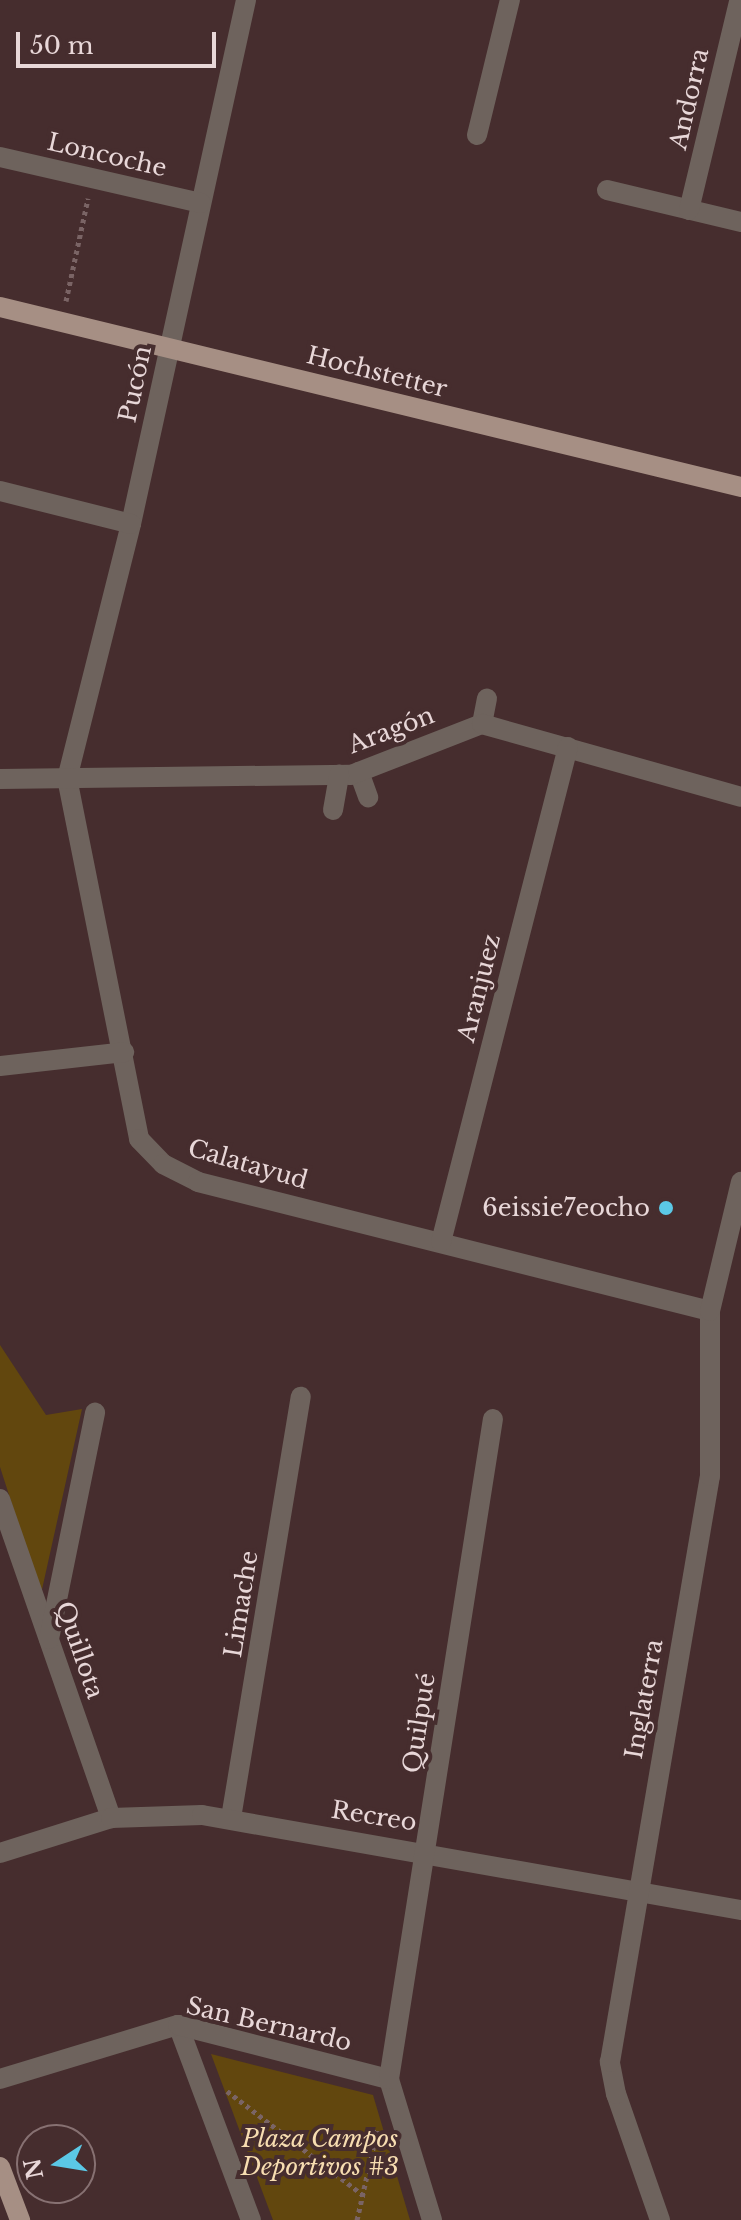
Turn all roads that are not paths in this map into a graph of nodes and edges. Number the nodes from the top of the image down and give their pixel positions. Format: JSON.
{"nodes":[{"id":1,"x":246,"y":0,"type":"edge"},
{"id":2,"x":510,"y":0,"type":"edge"},
{"id":3,"x":738,"y":1,"type":"edge"},
{"id":4,"x":477,"y":135,"type":"dead end"},
{"id":5,"x":0,"y":157,"type":"edge"},
{"id":6,"x":607,"y":190,"type":"dead end"},
{"id":7,"x":201,"y":203,"type":"junction"},
{"id":8,"x":689,"y":210,"type":"junction"},
{"id":9,"x":741,"y":222,"type":"edge"},
{"id":10,"x":0,"y":307,"type":"edge"},
{"id":11,"x":169,"y":348,"type":"junction"},
{"id":12,"x":741,"y":487,"type":"edge"},
{"id":13,"x":0,"y":491,"type":"edge"},
{"id":14,"x":131,"y":524,"type":"junction"},
{"id":15,"x":487,"y":698,"type":"dead end"},
{"id":16,"x":482,"y":724,"type":"junction"},
{"id":17,"x":568,"y":747,"type":"junction"},
{"id":18,"x":349,"y":773,"type":"junction"},
{"id":19,"x":67,"y":778,"type":"junction"},
{"id":20,"x":0,"y":779,"type":"edge"},
{"id":21,"x":368,"y":797,"type":"dead end"},
{"id":22,"x":741,"y":797,"type":"edge"},
{"id":23,"x":333,"y":810,"type":"dead end"},
{"id":24,"x":124,"y":1052,"type":"junction"},
{"id":25,"x":0,"y":1066,"type":"edge"},
{"id":26,"x":741,"y":1182,"type":"edge"},
{"id":27,"x":441,"y":1242,"type":"junction"},
{"id":28,"x":710,"y":1311,"type":"junction"},
{"id":29,"x":301,"y":1397,"type":"dead end"},
{"id":30,"x":95,"y":1413,"type":"dead end"},
{"id":31,"x":493,"y":1419,"type":"dead end"},
{"id":32,"x":0,"y":1499,"type":"edge"},
{"id":33,"x":49,"y":1639,"type":"junction"},
{"id":34,"x":111,"y":1818,"type":"junction"},
{"id":35,"x":231,"y":1818,"type":"junction"},
{"id":36,"x":425,"y":1850,"type":"junction"},
{"id":37,"x":0,"y":1853,"type":"edge"},
{"id":38,"x":636,"y":1892,"type":"junction"},
{"id":39,"x":741,"y":1910,"type":"edge"},
{"id":40,"x":178,"y":2025,"type":"junction"},
{"id":41,"x":0,"y":2079,"type":"edge"},
{"id":42,"x":389,"y":2079,"type":"junction"},
{"id":43,"x":0,"y":2167,"type":"edge"},
{"id":44,"x":20,"y":2220,"type":"edge"},
{"id":45,"x":251,"y":2220,"type":"edge"},
{"id":46,"x":432,"y":2220,"type":"edge"},
{"id":47,"x":660,"y":2220,"type":"edge"}],
"edges":[{"from":1,"to":7,"type":"street","name":"Pucón"},
{"from":2,"to":4,"type":"street"},
{"from":3,"to":8,"type":"street","name":"Andorra"},
{"from":5,"to":7,"type":"street","name":"Loncoche"},
{"from":6,"to":8,"type":"street"},
{"from":7,"to":11,"type":"street","name":"Pucón"},
{"from":8,"to":9,"type":"street"},
{"from":10,"to":11,"type":"main road","name":"Hochstetter"},
{"from":11,"to":12,"type":"main road","name":"Hochstetter"},
{"from":11,"to":14,"type":"street","name":"Pucón"},
{"from":13,"to":14,"type":"street"},
{"from":14,"to":19,"type":"street","name":"Pucón"},
{"from":15,"to":16,"type":"street"},
{"from":16,"to":17,"type":"street"},
{"from":16,"to":18,"type":"street","name":"Aragón"},
{"from":17,"to":22,"type":"street"},
{"from":17,"to":27,"type":"street","name":"Aranjuez"},
{"from":18,"to":19,"type":"street","name":"Aragón"},
{"from":18,"to":21,"type":"street"},
{"from":18,"to":23,"type":"street"},
{"from":19,"to":20,"type":"street","name":"Aragón"},
{"from":19,"to":24,"type":"street","name":"Calatayud"},
{"from":24,"to":25,"type":"street"},
{"from":24,"to":27,"type":"street","name":"Calatayud"},
{"from":26,"to":28,"type":"street","name":"Inglaterra"},
{"from":27,"to":28,"type":"street","name":"Calatayud"},
{"from":28,"to":38,"type":"street","name":"Inglaterra"},
{"from":29,"to":35,"type":"street","name":"Limache"},
{"from":30,"to":33,"type":"street"},
{"from":31,"to":36,"type":"street","name":"Quilpué"},
{"from":32,"to":33,"type":"street","name":"Quillota"},
{"from":33,"to":34,"type":"street","name":"Quillota"},
{"from":34,"to":35,"type":"street","name":"Recreo"},
{"from":34,"to":37,"type":"street","name":"Recreo"},
{"from":35,"to":36,"type":"street","name":"Recreo"},
{"from":36,"to":38,"type":"street","name":"Recreo"},
{"from":36,"to":42,"type":"street","name":"Quilpué"},
{"from":38,"to":39,"type":"street","name":"Recreo"},
{"from":38,"to":47,"type":"street","name":"Inglaterra"},
{"from":40,"to":41,"type":"street","name":"San Bernardo"},
{"from":40,"to":42,"type":"street","name":"San Bernardo"},
{"from":40,"to":45,"type":"street"},
{"from":42,"to":46,"type":"street","name":"Quilpué"},
{"from":43,"to":44,"type":"main road"}]}
